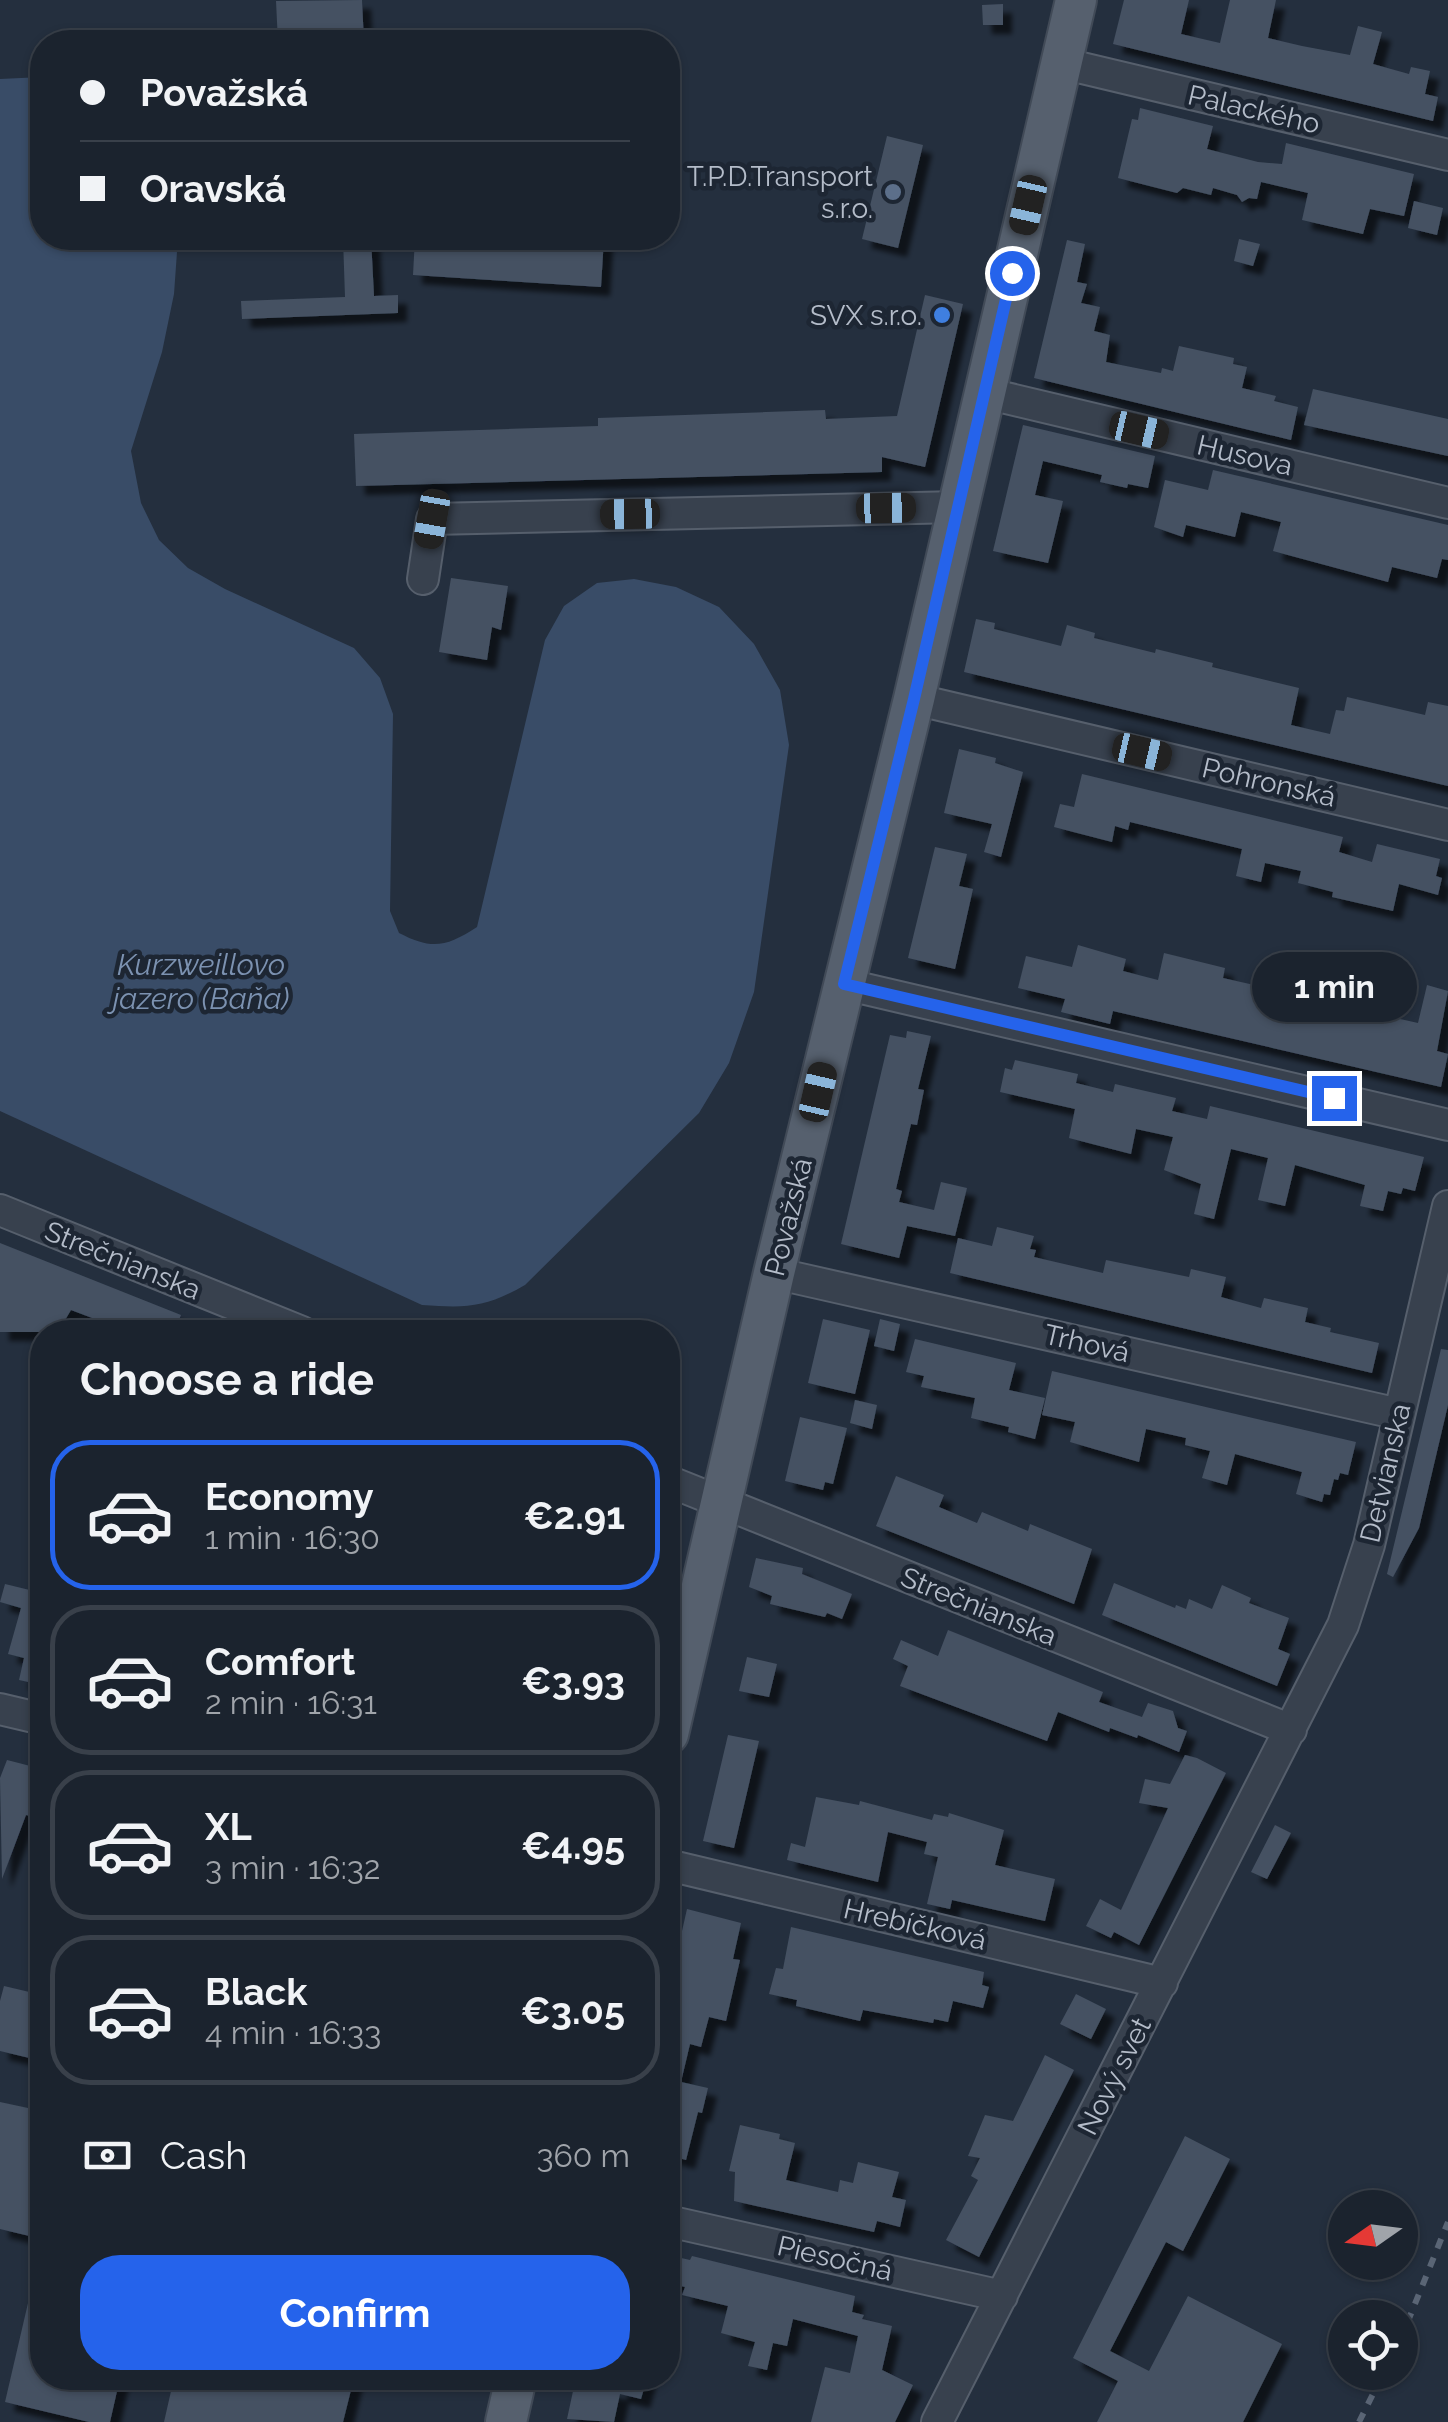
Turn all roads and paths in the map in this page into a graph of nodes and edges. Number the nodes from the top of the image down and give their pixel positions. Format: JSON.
{"nodes":[{"id":1,"x":1076,"y":0,"type":"edge"},
{"id":2,"x":1061,"y":63,"type":"junction"},
{"id":3,"x":1448,"y":155,"type":"edge"},
{"id":4,"x":984,"y":393,"type":"junction"},
{"id":5,"x":1448,"y":504,"type":"edge"},
{"id":6,"x":958,"y":507,"type":"junction"},
{"id":7,"x":422,"y":579,"type":"dead end"},
{"id":8,"x":914,"y":699,"type":"junction"},
{"id":9,"x":1448,"y":824,"type":"edge"},
{"id":10,"x":844,"y":984,"type":"junction"},
{"id":11,"x":1448,"y":1125,"type":"edge"},
{"id":12,"x":1448,"y":1206,"type":"edge"},
{"id":13,"x":0,"y":1210,"type":"edge"},
{"id":14,"x":774,"y":1273,"type":"junction"},
{"id":15,"x":272,"y":1320,"type":"edge"},
{"id":16,"x":1398,"y":1414,"type":"junction"},
{"id":17,"x":680,"y":1486,"type":"edge"},
{"id":18,"x":721,"y":1502,"type":"junction"},
{"id":19,"x":680,"y":1681,"type":"edge"},
{"id":20,"x":0,"y":1709,"type":"edge"},
{"id":21,"x":30,"y":1716,"type":"edge"},
{"id":22,"x":1290,"y":1730,"type":"junction"},
{"id":23,"x":680,"y":1868,"type":"edge"},
{"id":24,"x":1162,"y":1983,"type":"junction"},
{"id":25,"x":680,"y":2224,"type":"edge"},
{"id":26,"x":1002,"y":2296,"type":"junction"},
{"id":27,"x":513,"y":2390,"type":"edge"},
{"id":28,"x":506,"y":2422,"type":"edge"},
{"id":29,"x":938,"y":2422,"type":"edge"}],
"edges":[{"from":1,"to":2,"type":"main road","name":"Považská"},
{"from":2,"to":3,"type":"street","name":"Palackého"},
{"from":2,"to":4,"type":"main road","name":"Považská"},
{"from":4,"to":5,"type":"street","name":"Husova"},
{"from":4,"to":6,"type":"main road","name":"Považská"},
{"from":6,"to":7,"type":"street"},
{"from":6,"to":8,"type":"main road","name":"Považská"},
{"from":8,"to":9,"type":"street","name":"Pohronská"},
{"from":8,"to":10,"type":"main road","name":"Považská"},
{"from":10,"to":11,"type":"street"},
{"from":10,"to":14,"type":"main road","name":"Považská"},
{"from":12,"to":16,"type":"street","name":"Detvianska"},
{"from":13,"to":15,"type":"street","name":"Strečnianska"},
{"from":14,"to":16,"type":"street","name":"Trhová"},
{"from":14,"to":18,"type":"main road","name":"Považská"},
{"from":16,"to":22,"type":"street","name":"Detvianska"},
{"from":17,"to":18,"type":"street","name":"Strečnianska"},
{"from":18,"to":19,"type":"main road","name":"Považská"},
{"from":18,"to":22,"type":"street","name":"Strečnianska"},
{"from":20,"to":21,"type":"street"},
{"from":22,"to":24,"type":"street","name":"Nový svet"},
{"from":23,"to":24,"type":"street","name":"Hrebíčková"},
{"from":24,"to":26,"type":"street","name":"Nový svet"},
{"from":25,"to":26,"type":"street","name":"Piesočná"},
{"from":26,"to":29,"type":"street","name":"Nový svet"},
{"from":27,"to":28,"type":"main road"}]}
